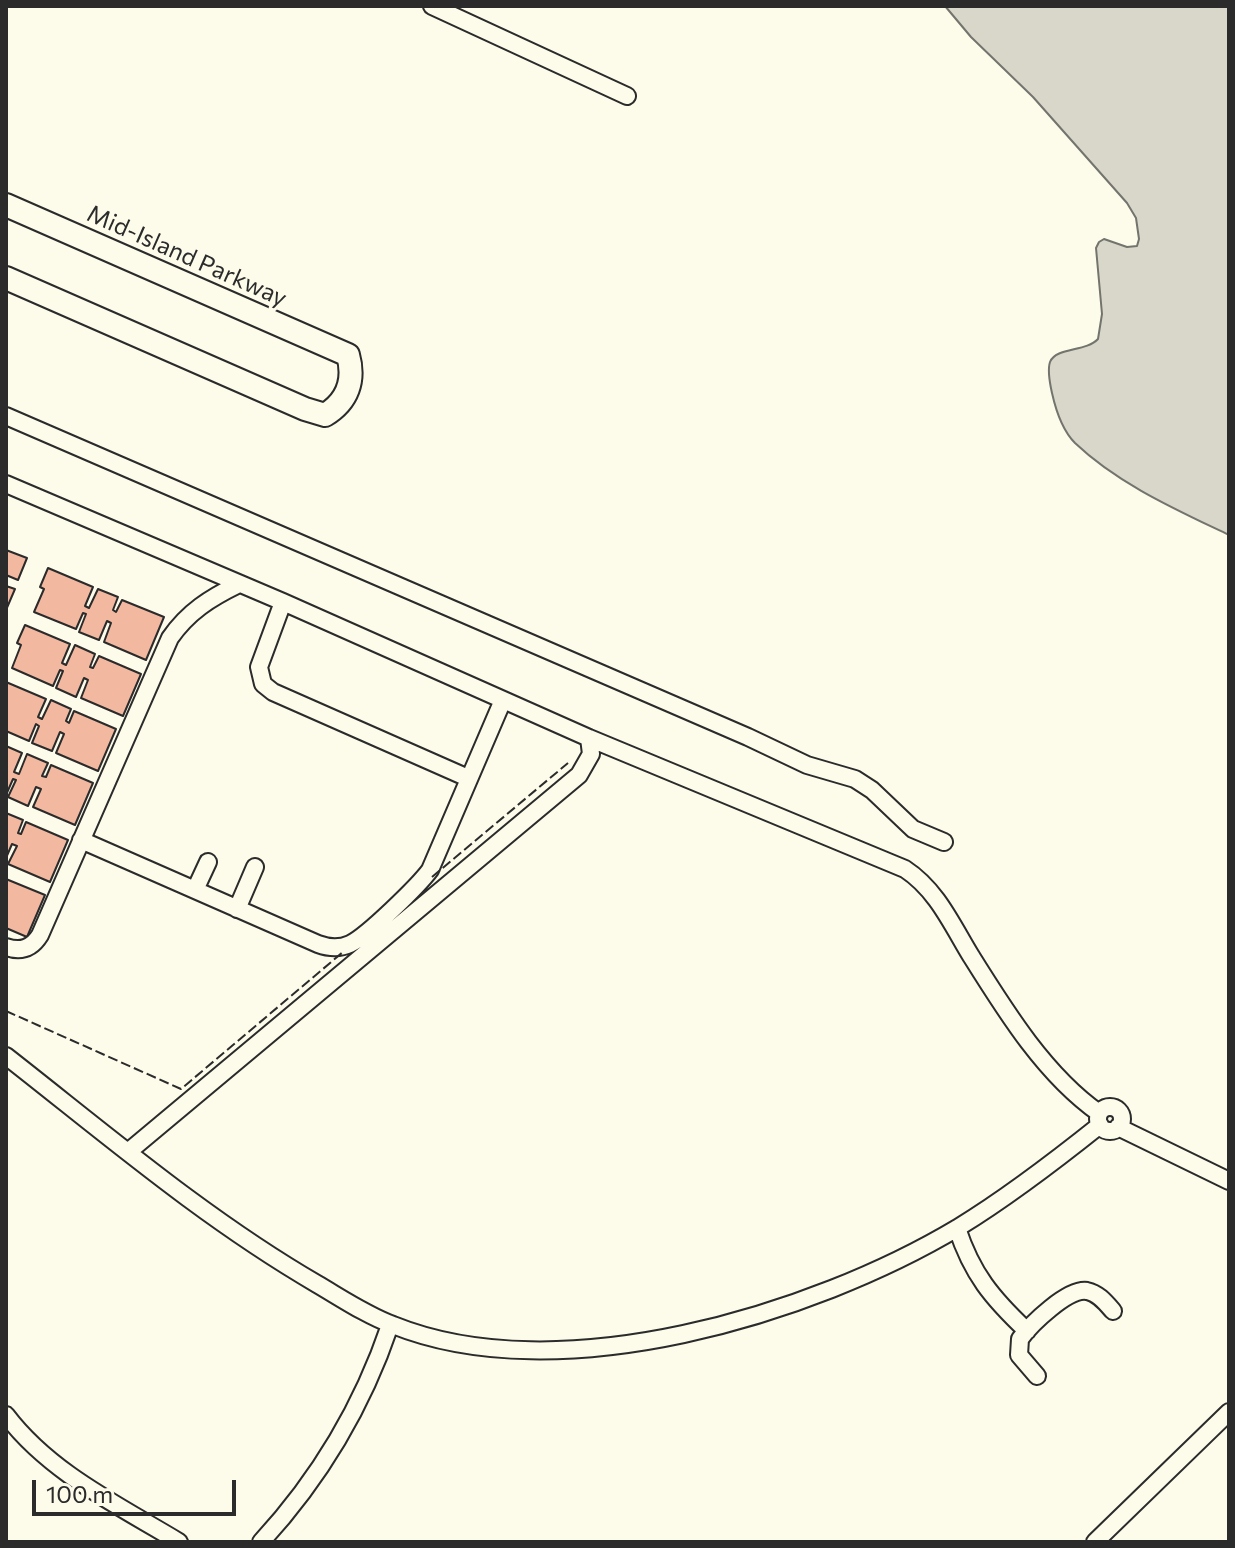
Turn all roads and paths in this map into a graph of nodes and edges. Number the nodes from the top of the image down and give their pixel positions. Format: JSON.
{"nodes":[{"id":1,"x":434,"y":6,"type":"edge"},
{"id":2,"x":627,"y":96,"type":"dead end"},
{"id":3,"x":6,"y":205,"type":"edge"},
{"id":4,"x":6,"y":278,"type":"edge"},
{"id":5,"x":6,"y":416,"type":"edge"},
{"id":6,"x":6,"y":484,"type":"edge"},
{"id":7,"x":239,"y":584,"type":"junction"},
{"id":8,"x":283,"y":602,"type":"junction"},
{"id":9,"x":503,"y":700,"type":"junction"},
{"id":10,"x":589,"y":738,"type":"junction"},
{"id":11,"x":468,"y":778,"type":"junction"},
{"id":12,"x":81,"y":840,"type":"junction"},
{"id":13,"x":944,"y":842,"type":"dead end"},
{"id":14,"x":208,"y":862,"type":"dead end"},
{"id":15,"x":255,"y":867,"type":"dead end"},
{"id":16,"x":195,"y":890,"type":"junction"},
{"id":17,"x":237,"y":909,"type":"junction"},
{"id":18,"x":6,"y":947,"type":"edge"},
{"id":19,"x":6,"y":1056,"type":"edge"},
{"id":20,"x":1100,"y":1119,"type":"junction"},
{"id":21,"x":128,"y":1152,"type":"junction"},
{"id":22,"x":1229,"y":1181,"type":"edge"},
{"id":23,"x":957,"y":1228,"type":"junction"},
{"id":24,"x":1113,"y":1311,"type":"dead end"},
{"id":25,"x":390,"y":1325,"type":"junction"},
{"id":26,"x":1027,"y":1331,"type":"junction"},
{"id":27,"x":1037,"y":1376,"type":"dead end"},
{"id":28,"x":1229,"y":1412,"type":"edge"},
{"id":29,"x":6,"y":1415,"type":"edge"},
{"id":30,"x":179,"y":1542,"type":"edge"},
{"id":31,"x":261,"y":1542,"type":"edge"},
{"id":32,"x":1095,"y":1542,"type":"edge"}],
"edges":[{"from":1,"to":2,"type":"street"},
{"from":3,"to":4,"type":"highway","name":"Mid-Island Parkway"},
{"from":5,"to":13,"type":"street"},
{"from":6,"to":7,"type":"street"},
{"from":7,"to":8,"type":"street"},
{"from":7,"to":12,"type":"street"},
{"from":8,"to":9,"type":"street"},
{"from":8,"to":11,"type":"street"},
{"from":9,"to":10,"type":"street"},
{"from":9,"to":11,"type":"street"},
{"from":10,"to":20,"type":"street"},
{"from":10,"to":21,"type":"street"},
{"from":11,"to":17,"type":"street"},
{"from":12,"to":16,"type":"street"},
{"from":12,"to":18,"type":"street"},
{"from":14,"to":16,"type":"street"},
{"from":15,"to":17,"type":"street"},
{"from":16,"to":17,"type":"street"},
{"from":19,"to":21,"type":"street"},
{"from":20,"to":22,"type":"street"},
{"from":20,"to":23,"type":"street"},
{"from":21,"to":25,"type":"street"},
{"from":23,"to":25,"type":"street"},
{"from":23,"to":26,"type":"street"},
{"from":24,"to":26,"type":"street"},
{"from":25,"to":31,"type":"street"},
{"from":26,"to":27,"type":"street"},
{"from":28,"to":32,"type":"street"},
{"from":29,"to":30,"type":"street"}]}
